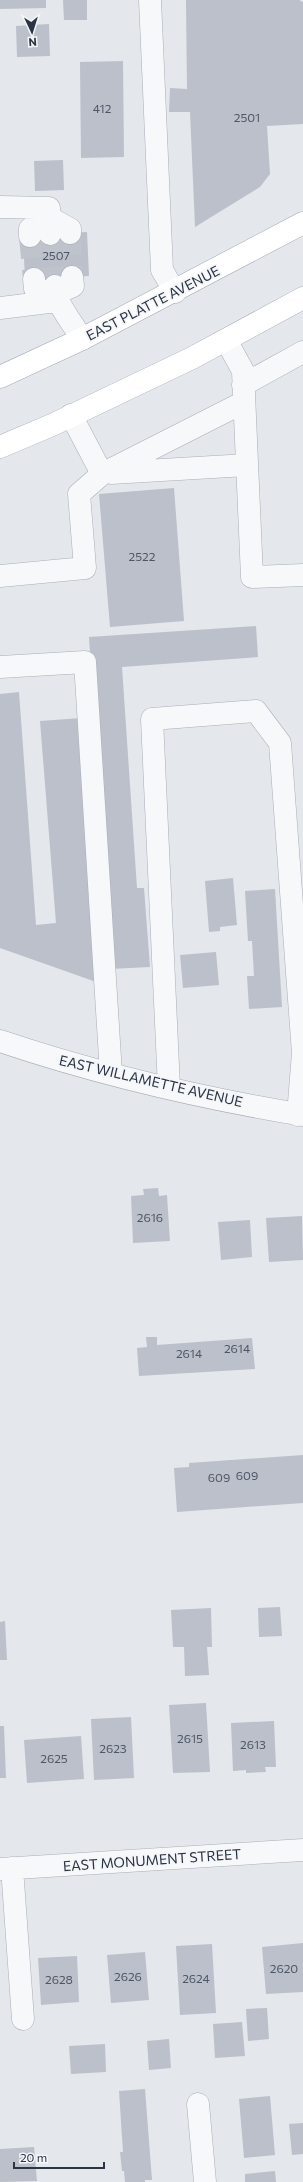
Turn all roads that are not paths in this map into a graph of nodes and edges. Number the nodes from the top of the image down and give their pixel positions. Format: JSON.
{"nodes":[{"id":1,"x":150,"y":0,"type":"edge"},
{"id":2,"x":0,"y":207,"type":"edge"},
{"id":3,"x":303,"y":223,"type":"edge"},
{"id":4,"x":50,"y":230,"type":"tunnel mouth"},
{"id":5,"x":175,"y":292,"type":"junction"},
{"id":6,"x":303,"y":298,"type":"edge"},
{"id":7,"x":0,"y":308,"type":"edge"},
{"id":8,"x":82,"y":339,"type":"junction"},
{"id":9,"x":226,"y":340,"type":"junction"},
{"id":10,"x":303,"y":352,"type":"edge"},
{"id":11,"x":0,"y":377,"type":"edge"},
{"id":12,"x":244,"y":394,"type":"junction"},
{"id":13,"x":71,"y":416,"type":"junction"},
{"id":14,"x":0,"y":447,"type":"edge"},
{"id":15,"x":247,"y":465,"type":"junction"},
{"id":16,"x":102,"y":474,"type":"junction"},
{"id":17,"x":303,"y":575,"type":"edge"},
{"id":18,"x":0,"y":576,"type":"edge"},
{"id":19,"x":0,"y":667,"type":"edge"},
{"id":20,"x":0,"y":1041,"type":"edge"},
{"id":21,"x":111,"y":1074,"type":"junction"},
{"id":22,"x":169,"y":1088,"type":"junction"},
{"id":23,"x":301,"y":1115,"type":"edge"},
{"id":24,"x":303,"y":1850,"type":"edge"},
{"id":25,"x":6,"y":1869,"type":"edge"},
{"id":26,"x":23,"y":2019,"type":"dead end"},
{"id":27,"x":198,"y":2104,"type":"dead end"},
{"id":28,"x":205,"y":2182,"type":"edge"}],
"edges":[{"from":1,"to":5,"type":"street"},
{"from":2,"to":4,"type":"street"},
{"from":3,"to":5,"type":"main road","name":"EAST PLATTE AVENUE"},
{"from":5,"to":8,"type":"main road","name":"EAST PLATTE AVENUE"},
{"from":6,"to":9,"type":"main road"},
{"from":7,"to":8,"type":"street"},
{"from":8,"to":11,"type":"main road","name":"EAST PLATTE AVENUE"},
{"from":9,"to":12,"type":"street"},
{"from":9,"to":13,"type":"main road"},
{"from":10,"to":12,"type":"street"},
{"from":12,"to":15,"type":"street"},
{"from":12,"to":16,"type":"street"},
{"from":13,"to":14,"type":"main road"},
{"from":13,"to":16,"type":"street"},
{"from":15,"to":16,"type":"street"},
{"from":15,"to":17,"type":"street"},
{"from":16,"to":18,"type":"street"},
{"from":19,"to":21,"type":"street"},
{"from":20,"to":21,"type":"street","name":"EAST WILLAMETTE AVENUE"},
{"from":21,"to":22,"type":"street","name":"EAST WILLAMETTE AVENUE"},
{"from":22,"to":23,"type":"street","name":"EAST WILLAMETTE AVENUE"},
{"from":22,"to":23,"type":"street"},
{"from":24,"to":25,"type":"street","name":"EAST MONUMENT STREET"},
{"from":25,"to":26,"type":"street"},
{"from":27,"to":28,"type":"street"}]}
